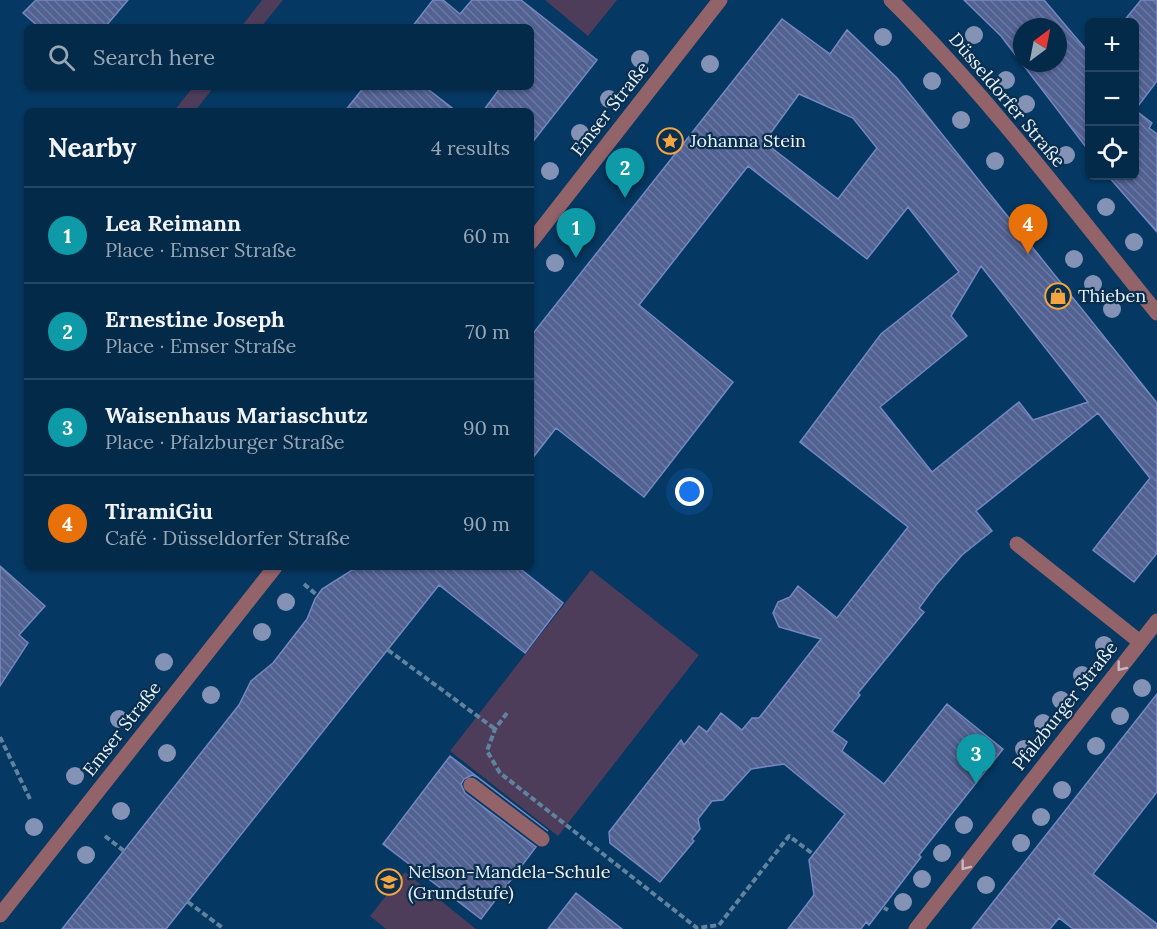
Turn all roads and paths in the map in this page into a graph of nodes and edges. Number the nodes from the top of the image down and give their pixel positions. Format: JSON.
{"nodes":[{"id":1,"x":720,"y":0,"type":"edge"},
{"id":2,"x":891,"y":0,"type":"edge"},
{"id":3,"x":534,"y":238,"type":"edge"},
{"id":4,"x":1157,"y":313,"type":"edge"},
{"id":5,"x":1017,"y":544,"type":"dead end"},
{"id":6,"x":273,"y":570,"type":"edge"},
{"id":7,"x":304,"y":584,"type":"dead end"},
{"id":8,"x":318,"y":596,"type":"dead end"},
{"id":9,"x":1157,"y":621,"type":"edge"},
{"id":10,"x":1140,"y":642,"type":"junction"},
{"id":11,"x":387,"y":650,"type":"dead end"},
{"id":12,"x":507,"y":713,"type":"dead end"},
{"id":13,"x":495,"y":729,"type":"junction"},
{"id":14,"x":0,"y":737,"type":"edge"},
{"id":15,"x":471,"y":785,"type":"dead end"},
{"id":16,"x":30,"y":799,"type":"dead end"},
{"id":17,"x":105,"y":836,"type":"dead end"},
{"id":18,"x":542,"y":839,"type":"dead end"},
{"id":19,"x":124,"y":851,"type":"dead end"},
{"id":20,"x":813,"y":854,"type":"dead end"},
{"id":21,"x":188,"y":902,"type":"dead end"},
{"id":22,"x":0,"y":915,"type":"edge"},
{"id":23,"x":224,"y":929,"type":"edge"},
{"id":24,"x":915,"y":929,"type":"edge"}],
"edges":[{"from":1,"to":3,"type":"street","name":"Emser Straße"},
{"from":2,"to":4,"type":"street","name":"Düsseldorfer Straße"},
{"from":5,"to":10,"type":"street"},
{"from":6,"to":22,"type":"street","name":"Emser Straße"},
{"from":7,"to":8,"type":"path"},
{"from":9,"to":10,"type":"street","name":"Pfalzburger Straße"},
{"from":10,"to":24,"type":"street","name":"Pfalzburger Straße","one_way":true},
{"from":11,"to":13,"type":"path"},
{"from":12,"to":13,"type":"path"},
{"from":13,"to":20,"type":"path"},
{"from":14,"to":16,"type":"path"},
{"from":15,"to":18,"type":"street"},
{"from":17,"to":19,"type":"path"},
{"from":21,"to":23,"type":"path"}]}
